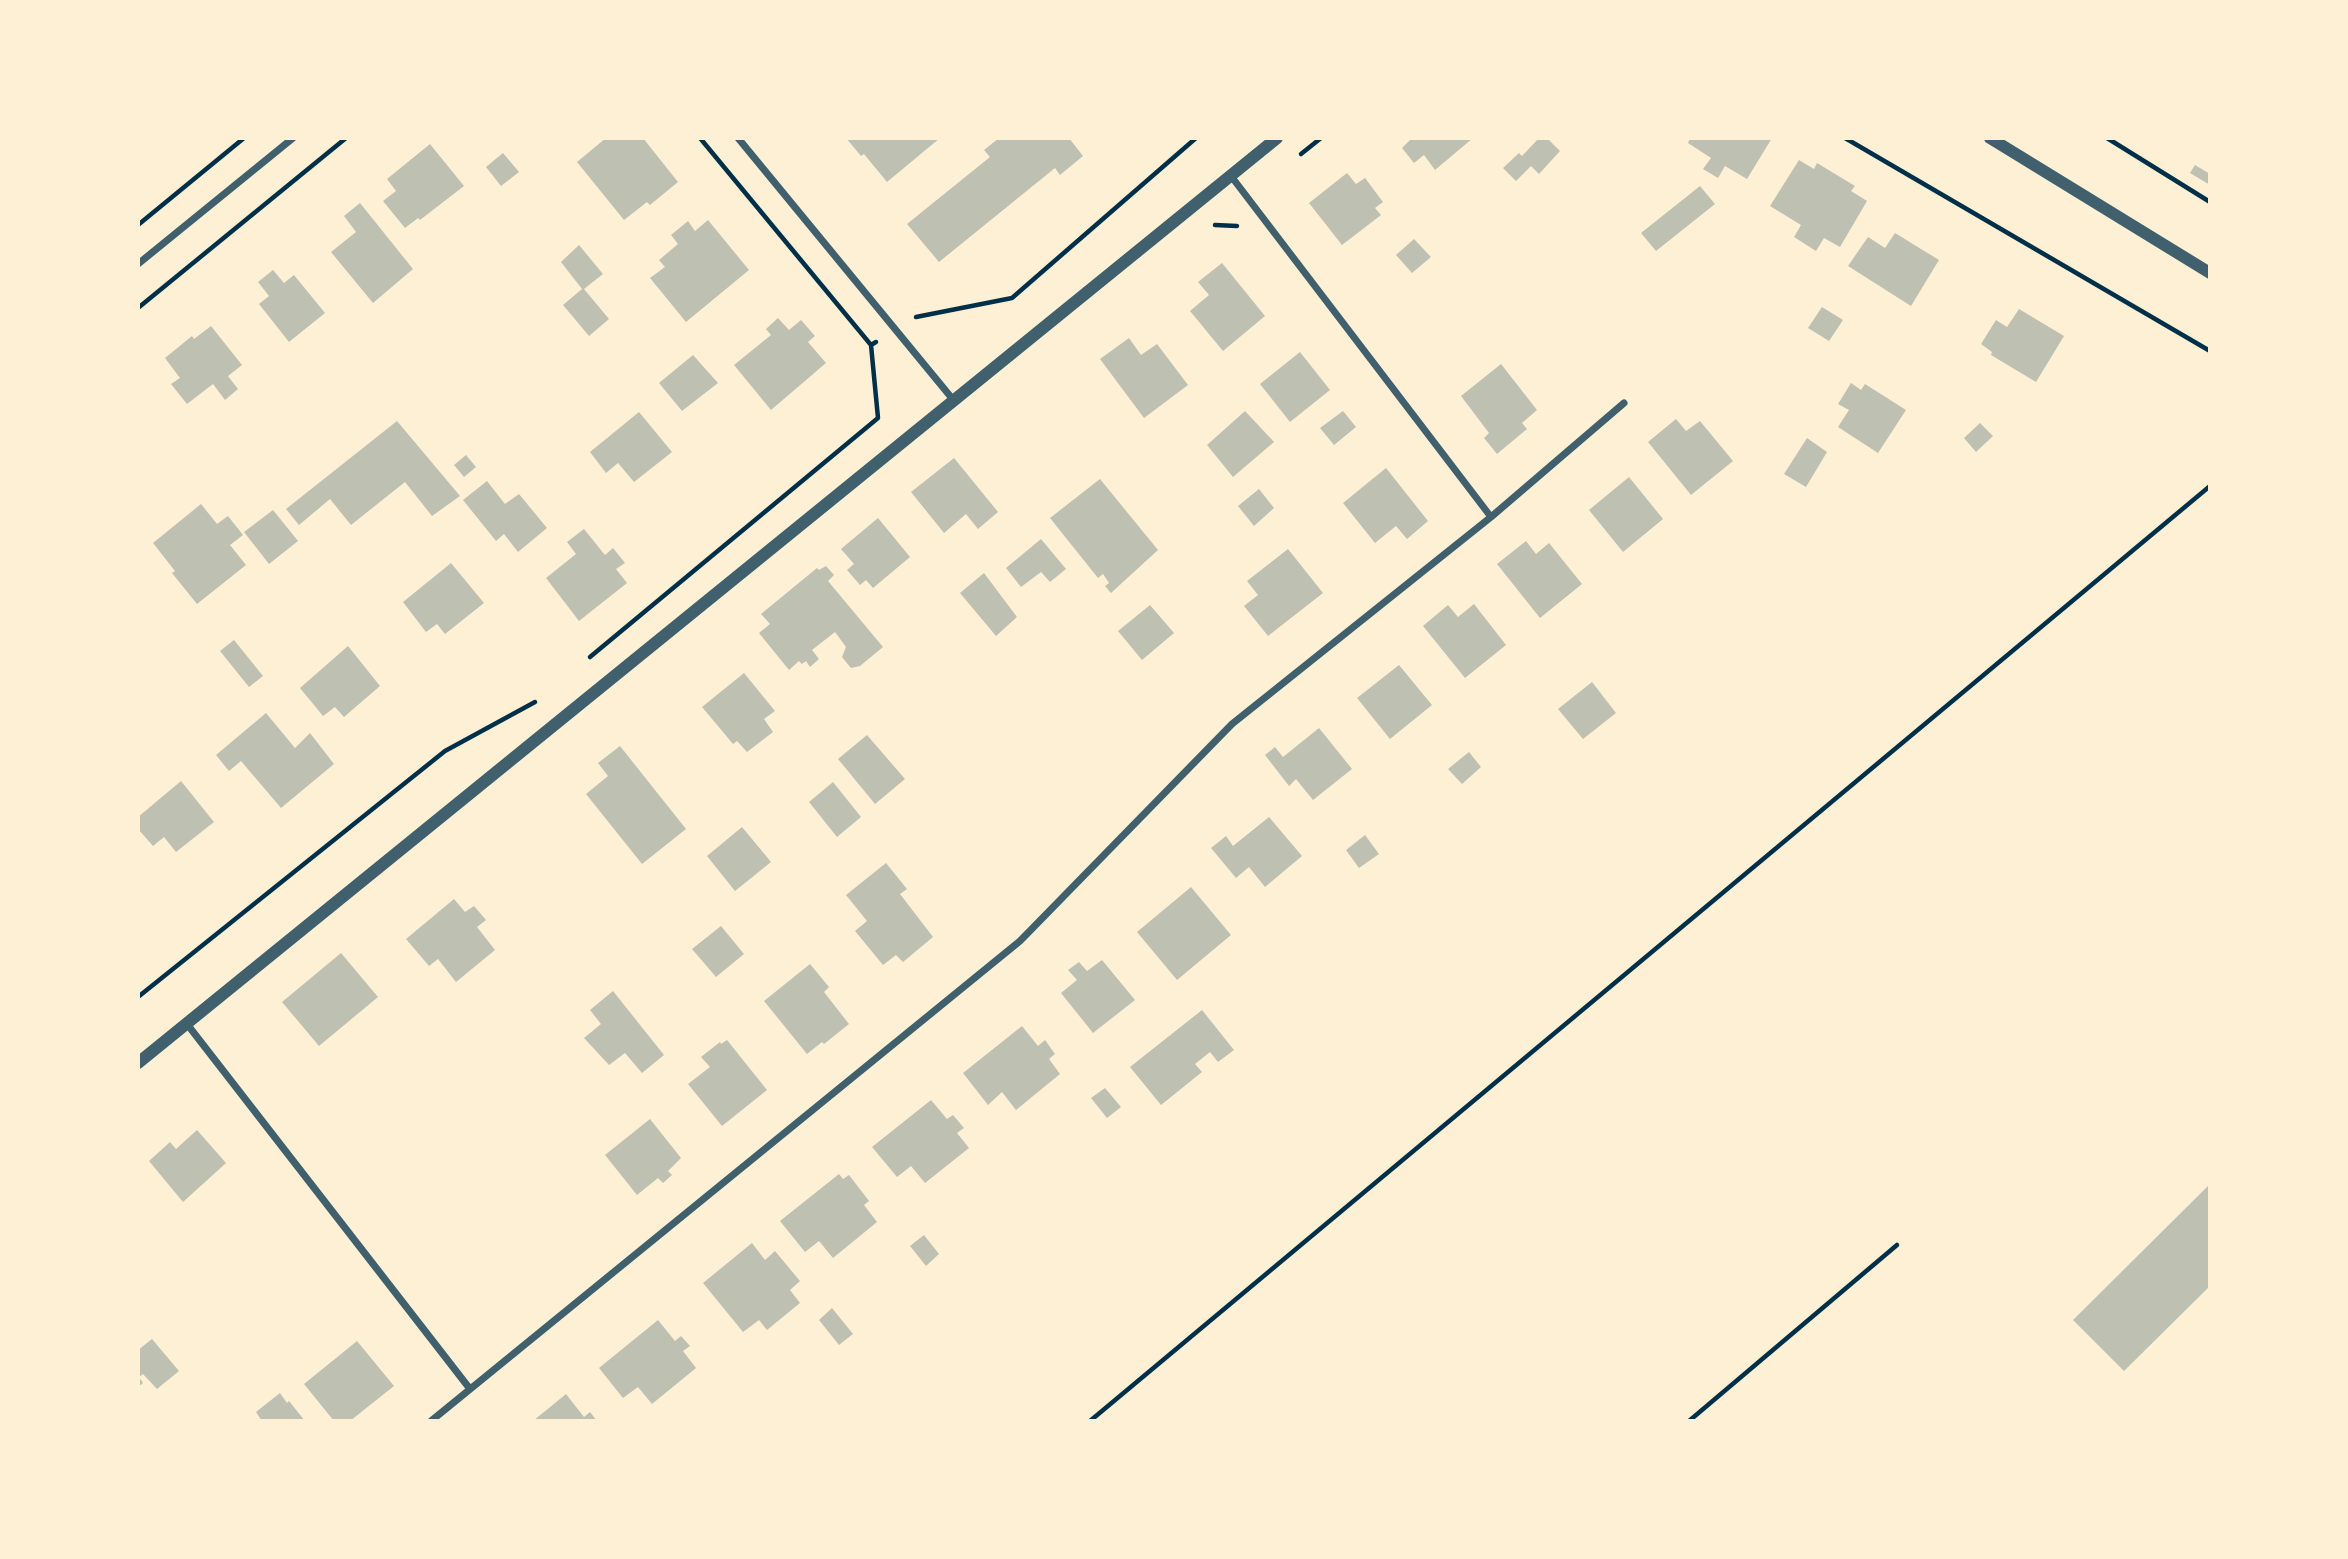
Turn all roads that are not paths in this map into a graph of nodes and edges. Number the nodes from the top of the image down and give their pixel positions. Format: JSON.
{"nodes":[{"id":1,"x":293,"y":138,"type":"edge"},
{"id":2,"x":738,"y":138,"type":"edge"},
{"id":3,"x":1277,"y":138,"type":"edge"},
{"id":4,"x":1990,"y":138,"type":"edge"},
{"id":5,"x":1231,"y":176,"type":"junction"},
{"id":6,"x":138,"y":264,"type":"edge"},
{"id":7,"x":2210,"y":273,"type":"edge"},
{"id":8,"x":955,"y":402,"type":"junction"},
{"id":9,"x":1624,"y":403,"type":"dead end"},
{"id":10,"x":1491,"y":517,"type":"junction"},
{"id":11,"x":187,"y":1024,"type":"junction"},
{"id":12,"x":138,"y":1063,"type":"edge"},
{"id":13,"x":470,"y":1389,"type":"junction"},
{"id":14,"x":431,"y":1421,"type":"edge"}],
"edges":[{"from":1,"to":6,"type":"street"},
{"from":2,"to":8,"type":"street"},
{"from":3,"to":5,"type":"street"},
{"from":4,"to":7,"type":"street"},
{"from":5,"to":8,"type":"street"},
{"from":5,"to":10,"type":"street"},
{"from":8,"to":11,"type":"street"},
{"from":9,"to":10,"type":"street"},
{"from":10,"to":13,"type":"street"},
{"from":11,"to":12,"type":"street"},
{"from":11,"to":13,"type":"street"},
{"from":13,"to":14,"type":"street"}]}
